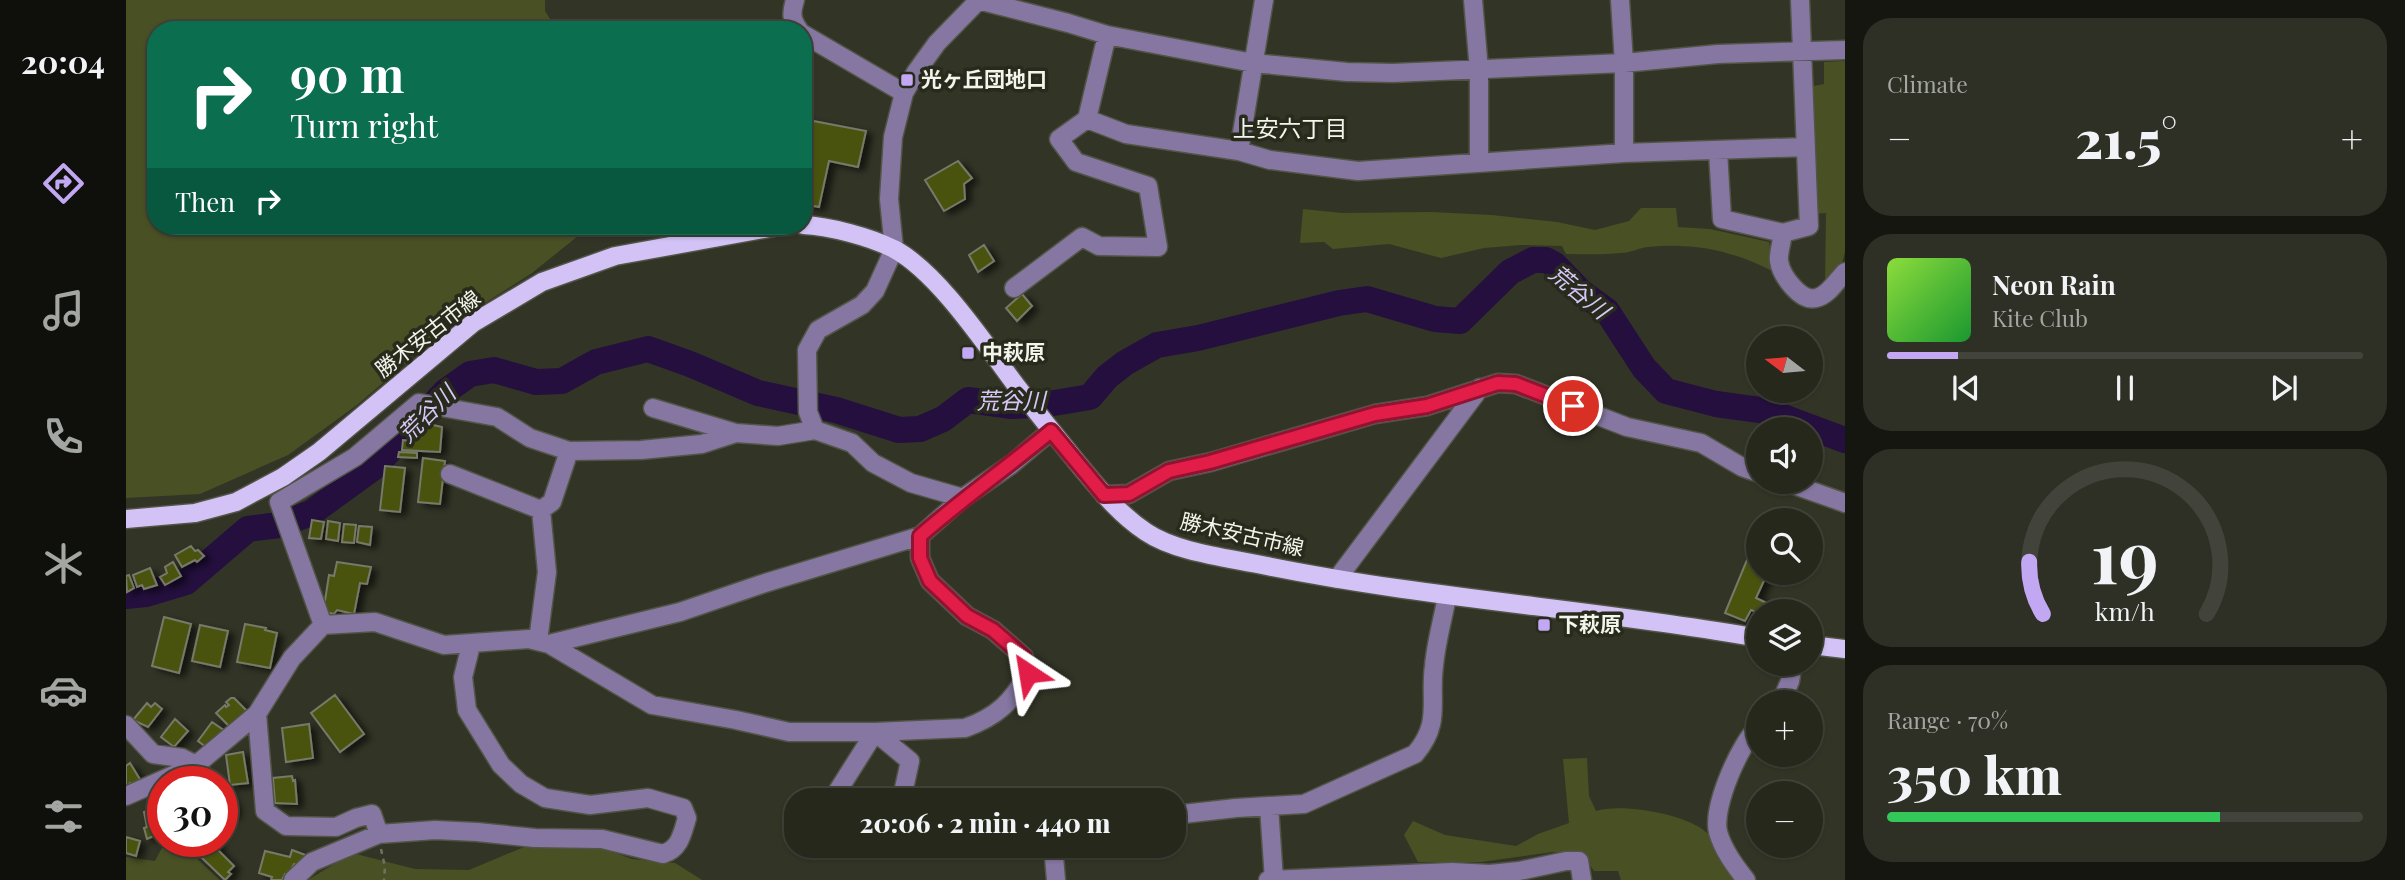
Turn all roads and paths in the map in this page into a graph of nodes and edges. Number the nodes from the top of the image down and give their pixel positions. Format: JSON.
{"nodes":[{"id":1,"x":795,"y":0,"type":"edge"},
{"id":2,"x":978,"y":0,"type":"edge"},
{"id":3,"x":1265,"y":0,"type":"edge"},
{"id":4,"x":1473,"y":0,"type":"edge"},
{"id":5,"x":1620,"y":0,"type":"edge"},
{"id":6,"x":1800,"y":0,"type":"edge"},
{"id":7,"x":793,"y":21,"type":"edge"},
{"id":8,"x":1107,"y":35,"type":"junction"},
{"id":9,"x":812,"y":39,"type":"edge"},
{"id":10,"x":1845,"y":50,"type":"edge"},
{"id":11,"x":1803,"y":51,"type":"junction"},
{"id":12,"x":1253,"y":63,"type":"junction"},
{"id":13,"x":1624,"y":63,"type":"junction"},
{"id":14,"x":1479,"y":70,"type":"junction"},
{"id":15,"x":904,"y":93,"type":"junction"},
{"id":16,"x":1087,"y":119,"type":"junction"},
{"id":17,"x":1806,"y":147,"type":"junction"},
{"id":18,"x":1239,"y":151,"type":"junction"},
{"id":19,"x":1718,"y":151,"type":"junction"},
{"id":20,"x":1624,"y":153,"type":"junction"},
{"id":21,"x":1479,"y":162,"type":"junction"},
{"id":22,"x":812,"y":227,"type":"edge"},
{"id":23,"x":1783,"y":233,"type":"junction"},
{"id":24,"x":730,"y":235,"type":"edge"},
{"id":25,"x":894,"y":249,"type":"junction"},
{"id":26,"x":1845,"y":272,"type":"edge"},
{"id":27,"x":1014,"y":288,"type":"dead end"},
{"id":28,"x":1480,"y":388,"type":"junction"},
{"id":29,"x":653,"y":408,"type":"dead end"},
{"id":30,"x":1048,"y":426,"type":"junction"},
{"id":31,"x":815,"y":430,"type":"junction"},
{"id":32,"x":736,"y":433,"type":"junction"},
{"id":33,"x":569,"y":451,"type":"junction"},
{"id":34,"x":1746,"y":468,"type":"edge"},
{"id":35,"x":450,"y":474,"type":"dead end"},
{"id":36,"x":1820,"y":494,"type":"edge"},
{"id":37,"x":1104,"y":495,"type":"junction"},
{"id":38,"x":963,"y":498,"type":"junction"},
{"id":39,"x":1845,"y":503,"type":"edge"},
{"id":40,"x":541,"y":510,"type":"junction"},
{"id":41,"x":126,"y":519,"type":"edge"},
{"id":42,"x":920,"y":536,"type":"junction"},
{"id":43,"x":1337,"y":579,"type":"junction"},
{"id":44,"x":1447,"y":596,"type":"junction"},
{"id":45,"x":323,"y":625,"type":"junction"},
{"id":46,"x":1746,"y":636,"type":"edge"},
{"id":47,"x":543,"y":643,"type":"junction"},
{"id":48,"x":471,"y":645,"type":"junction"},
{"id":49,"x":1823,"y":646,"type":"edge"},
{"id":50,"x":1845,"y":649,"type":"edge"},
{"id":51,"x":257,"y":714,"type":"junction"},
{"id":52,"x":126,"y":725,"type":"edge"},
{"id":53,"x":875,"y":732,"type":"junction"},
{"id":54,"x":1746,"y":742,"type":"edge"},
{"id":55,"x":196,"y":765,"type":"junction"},
{"id":56,"x":840,"y":788,"type":"edge"},
{"id":57,"x":904,"y":788,"type":"edge"},
{"id":58,"x":126,"y":796,"type":"edge"},
{"id":59,"x":1269,"y":806,"type":"junction"},
{"id":60,"x":1186,"y":814,"type":"edge"},
{"id":61,"x":379,"y":834,"type":"junction"},
{"id":62,"x":1054,"y":858,"type":"edge"},
{"id":63,"x":293,"y":880,"type":"edge"},
{"id":64,"x":384,"y":880,"type":"edge"},
{"id":65,"x":1056,"y":880,"type":"edge"},
{"id":66,"x":1268,"y":880,"type":"edge"},
{"id":67,"x":1274,"y":880,"type":"edge"},
{"id":68,"x":1582,"y":880,"type":"edge"},
{"id":69,"x":1746,"y":880,"type":"edge"}],
"edges":[{"from":1,"to":7,"type":"street"},
{"from":2,"to":8,"type":"street"},
{"from":2,"to":15,"type":"street"},
{"from":3,"to":12,"type":"street"},
{"from":4,"to":14,"type":"street"},
{"from":5,"to":13,"type":"street"},
{"from":6,"to":11,"type":"street"},
{"from":8,"to":12,"type":"street"},
{"from":8,"to":16,"type":"street"},
{"from":9,"to":15,"type":"street"},
{"from":10,"to":11,"type":"street"},
{"from":11,"to":13,"type":"street"},
{"from":11,"to":17,"type":"street"},
{"from":12,"to":14,"type":"street"},
{"from":12,"to":18,"type":"street"},
{"from":13,"to":14,"type":"street"},
{"from":13,"to":20,"type":"street"},
{"from":14,"to":21,"type":"street"},
{"from":15,"to":25,"type":"street"},
{"from":16,"to":18,"type":"street"},
{"from":16,"to":27,"type":"street"},
{"from":17,"to":19,"type":"street"},
{"from":17,"to":23,"type":"street"},
{"from":18,"to":21,"type":"street"},
{"from":19,"to":20,"type":"street"},
{"from":19,"to":23,"type":"street"},
{"from":20,"to":21,"type":"street"},
{"from":22,"to":25,"type":"main road","name":"勝木安古市線"},
{"from":23,"to":26,"type":"street"},
{"from":24,"to":41,"type":"main road","name":"勝木安古市線"},
{"from":25,"to":30,"type":"main road","name":"勝木安古市線"},
{"from":25,"to":31,"type":"street"},
{"from":28,"to":34,"type":"street"},
{"from":28,"to":37,"type":"street"},
{"from":28,"to":43,"type":"street"},
{"from":29,"to":32,"type":"street"},
{"from":30,"to":37,"type":"main road","name":"勝木安古市線"},
{"from":30,"to":38,"type":"street"},
{"from":31,"to":32,"type":"street"},
{"from":31,"to":38,"type":"street"},
{"from":32,"to":33,"type":"street"},
{"from":33,"to":40,"type":"street"},
{"from":33,"to":45,"type":"street"},
{"from":35,"to":40,"type":"street"},
{"from":36,"to":39,"type":"street"},
{"from":37,"to":43,"type":"main road","name":"勝木安古市線"},
{"from":38,"to":42,"type":"street"},
{"from":40,"to":47,"type":"street"},
{"from":42,"to":47,"type":"street"},
{"from":42,"to":53,"type":"street"},
{"from":43,"to":44,"type":"main road","name":"勝木安古市線"},
{"from":44,"to":46,"type":"main road","name":"勝木安古市線"},
{"from":44,"to":59,"type":"street"},
{"from":45,"to":48,"type":"street"},
{"from":45,"to":51,"type":"street"},
{"from":47,"to":48,"type":"street"},
{"from":47,"to":53,"type":"street"},
{"from":48,"to":61,"type":"street"},
{"from":49,"to":50,"type":"main road"},
{"from":51,"to":55,"type":"street"},
{"from":51,"to":61,"type":"street"},
{"from":52,"to":55,"type":"street"},
{"from":53,"to":56,"type":"street"},
{"from":53,"to":57,"type":"street"},
{"from":54,"to":69,"type":"street"},
{"from":55,"to":58,"type":"street"},
{"from":59,"to":60,"type":"street"},
{"from":59,"to":67,"type":"street"},
{"from":61,"to":63,"type":"street"},
{"from":61,"to":64,"type":"path"},
{"from":62,"to":65,"type":"street"},
{"from":66,"to":67,"type":"street"},
{"from":67,"to":68,"type":"street"}]}
